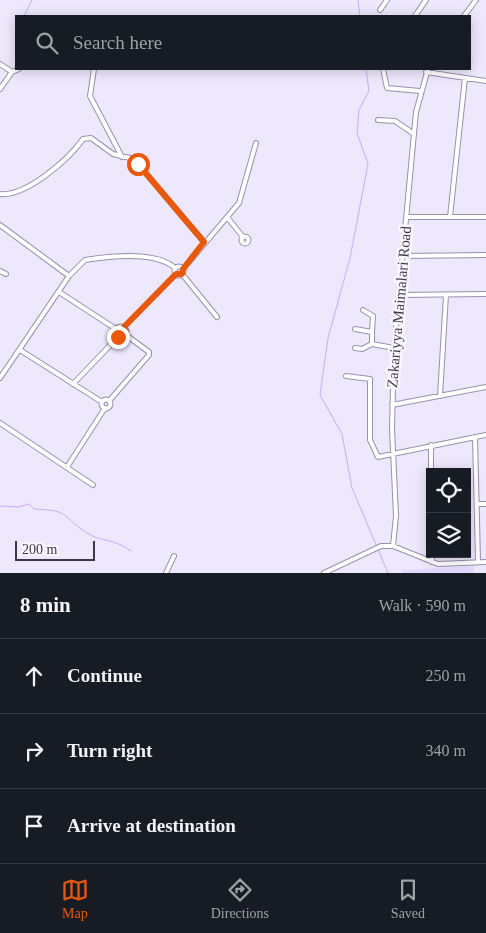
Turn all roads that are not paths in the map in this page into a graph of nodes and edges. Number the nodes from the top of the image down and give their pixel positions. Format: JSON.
{"nodes":[{"id":1,"x":387,"y":0,"type":"edge"},
{"id":2,"x":426,"y":0,"type":"edge"},
{"id":3,"x":476,"y":0,"type":"edge"},
{"id":4,"x":380,"y":10,"type":"dead end"},
{"id":5,"x":416,"y":15,"type":"edge"},
{"id":6,"x":465,"y":15,"type":"edge"},
{"id":7,"x":0,"y":64,"type":"edge"},
{"id":8,"x":17,"y":70,"type":"edge"},
{"id":9,"x":94,"y":70,"type":"edge"},
{"id":10,"x":383,"y":70,"type":"edge"},
{"id":11,"x":427,"y":70,"type":"edge"},
{"id":12,"x":12,"y":72,"type":"junction"},
{"id":13,"x":464,"y":78,"type":"junction"},
{"id":14,"x":486,"y":81,"type":"edge"},
{"id":15,"x":0,"y":89,"type":"edge"},
{"id":16,"x":420,"y":91,"type":"junction"},
{"id":17,"x":378,"y":120,"type":"dead end"},
{"id":18,"x":414,"y":134,"type":"junction"},
{"id":19,"x":256,"y":143,"type":"dead end"},
{"id":20,"x":122,"y":157,"type":"junction"},
{"id":21,"x":0,"y":194,"type":"edge"},
{"id":22,"x":227,"y":217,"type":"junction"},
{"id":23,"x":406,"y":217,"type":"junction"},
{"id":24,"x":450,"y":217,"type":"junction"},
{"id":25,"x":486,"y":217,"type":"edge"},
{"id":26,"x":0,"y":225,"type":"edge"},
{"id":27,"x":243,"y":237,"type":"dead end"},
{"id":28,"x":204,"y":242,"type":"junction"},
{"id":29,"x":486,"y":255,"type":"edge"},
{"id":30,"x":403,"y":256,"type":"junction"},
{"id":31,"x":176,"y":268,"type":"junction"},
{"id":32,"x":183,"y":269,"type":"junction"},
{"id":33,"x":0,"y":271,"type":"edge"},
{"id":34,"x":6,"y":274,"type":"dead end"},
{"id":35,"x":176,"y":274,"type":"junction"},
{"id":36,"x":182,"y":274,"type":"junction"},
{"id":37,"x":69,"y":276,"type":"junction"},
{"id":38,"x":59,"y":292,"type":"junction"},
{"id":39,"x":486,"y":294,"type":"edge"},
{"id":40,"x":400,"y":295,"type":"junction"},
{"id":41,"x":446,"y":295,"type":"junction"},
{"id":42,"x":363,"y":310,"type":"dead end"},
{"id":43,"x":217,"y":316,"type":"dead end"},
{"id":44,"x":124,"y":327,"type":"junction"},
{"id":45,"x":116,"y":329,"type":"junction"},
{"id":46,"x":355,"y":329,"type":"dead end"},
{"id":47,"x":372,"y":332,"type":"junction"},
{"id":48,"x":126,"y":335,"type":"junction"},
{"id":49,"x":118,"y":337,"type":"junction"},
{"id":50,"x":372,"y":344,"type":"junction"},
{"id":51,"x":355,"y":348,"type":"dead end"},
{"id":52,"x":394,"y":348,"type":"junction"},
{"id":53,"x":20,"y":350,"type":"junction"},
{"id":54,"x":346,"y":376,"type":"dead end"},
{"id":55,"x":0,"y":378,"type":"edge"},
{"id":56,"x":73,"y":384,"type":"junction"},
{"id":57,"x":486,"y":387,"type":"edge"},
{"id":58,"x":440,"y":396,"type":"junction"},
{"id":59,"x":109,"y":401,"type":"junction"},
{"id":60,"x":102,"y":402,"type":"junction"},
{"id":61,"x":392,"y":405,"type":"junction"},
{"id":62,"x":105,"y":408,"type":"junction"},
{"id":63,"x":0,"y":423,"type":"edge"},
{"id":64,"x":486,"y":435,"type":"edge"},
{"id":65,"x":475,"y":437,"type":"junction"},
{"id":66,"x":431,"y":445,"type":"junction"},
{"id":67,"x":394,"y":452,"type":"junction"},
{"id":68,"x":67,"y":467,"type":"junction"},
{"id":69,"x":431,"y":468,"type":"edge"},
{"id":70,"x":93,"y":485,"type":"dead end"},
{"id":71,"x":476,"y":504,"type":"junction"},
{"id":72,"x":486,"y":504,"type":"edge"},
{"id":73,"x":393,"y":546,"type":"junction"},
{"id":74,"x":174,"y":556,"type":"dead end"},
{"id":75,"x":432,"y":558,"type":"edge"},
{"id":76,"x":432,"y":562,"type":"junction"},
{"id":77,"x":478,"y":562,"type":"junction"},
{"id":78,"x":486,"y":562,"type":"edge"},
{"id":79,"x":166,"y":573,"type":"edge"},
{"id":80,"x":324,"y":573,"type":"edge"}],
"edges":[{"from":1,"to":4,"type":"street"},
{"from":2,"to":5,"type":"street"},
{"from":3,"to":6,"type":"street"},
{"from":7,"to":12,"type":"street"},
{"from":8,"to":12,"type":"street"},
{"from":9,"to":20,"type":"street"},
{"from":10,"to":16,"type":"street"},
{"from":11,"to":13,"type":"street"},
{"from":11,"to":16,"type":"street","name":"Zakariyya Maimalari Road"},
{"from":12,"to":15,"type":"street"},
{"from":13,"to":14,"type":"street"},
{"from":13,"to":24,"type":"street"},
{"from":16,"to":18,"type":"street","name":"Zakariyya Maimalari Road"},
{"from":17,"to":18,"type":"street"},
{"from":18,"to":23,"type":"street","name":"Zakariyya Maimalari Road"},
{"from":19,"to":22,"type":"street"},
{"from":20,"to":21,"type":"street"},
{"from":20,"to":28,"type":"street"},
{"from":22,"to":27,"type":"street"},
{"from":22,"to":28,"type":"street"},
{"from":23,"to":24,"type":"street"},
{"from":23,"to":30,"type":"street","name":"Zakariyya Maimalari Road"},
{"from":24,"to":25,"type":"street"},
{"from":26,"to":37,"type":"street"},
{"from":28,"to":32,"type":"street"},
{"from":29,"to":30,"type":"street"},
{"from":30,"to":40,"type":"street","name":"Zakariyya Maimalari Road"},
{"from":31,"to":32,"type":"street"},
{"from":31,"to":35,"type":"street"},
{"from":31,"to":37,"type":"street"},
{"from":32,"to":36,"type":"street"},
{"from":33,"to":34,"type":"street"},
{"from":35,"to":36,"type":"street"},
{"from":35,"to":44,"type":"street"},
{"from":36,"to":43,"type":"street"},
{"from":37,"to":38,"type":"street"},
{"from":38,"to":45,"type":"street"},
{"from":38,"to":53,"type":"street"},
{"from":39,"to":41,"type":"street"},
{"from":40,"to":41,"type":"street"},
{"from":40,"to":52,"type":"street","name":"Zakariyya Maimalari Road"},
{"from":41,"to":58,"type":"street"},
{"from":42,"to":47,"type":"street"},
{"from":44,"to":45,"type":"street"},
{"from":44,"to":48,"type":"street"},
{"from":45,"to":49,"type":"street"},
{"from":46,"to":47,"type":"street"},
{"from":47,"to":50,"type":"street"},
{"from":48,"to":49,"type":"street"},
{"from":48,"to":59,"type":"street"},
{"from":49,"to":56,"type":"street"},
{"from":50,"to":51,"type":"street"},
{"from":50,"to":52,"type":"street"},
{"from":52,"to":61,"type":"street","name":"Zakariyya Maimalari Road"},
{"from":53,"to":55,"type":"street"},
{"from":53,"to":56,"type":"street"},
{"from":54,"to":67,"type":"street"},
{"from":56,"to":60,"type":"street"},
{"from":57,"to":58,"type":"street"},
{"from":58,"to":61,"type":"street"},
{"from":59,"to":60,"type":"street"},
{"from":59,"to":62,"type":"street"},
{"from":60,"to":62,"type":"street"},
{"from":61,"to":67,"type":"street","name":"Zakariyya Maimalari Road"},
{"from":62,"to":68,"type":"street"},
{"from":63,"to":68,"type":"street"},
{"from":64,"to":65,"type":"street"},
{"from":65,"to":66,"type":"street"},
{"from":65,"to":71,"type":"street"},
{"from":66,"to":67,"type":"street"},
{"from":66,"to":69,"type":"street"},
{"from":67,"to":73,"type":"street","name":"Zakariyya Maimalari Road"},
{"from":68,"to":70,"type":"street"},
{"from":71,"to":72,"type":"street"},
{"from":71,"to":77,"type":"street"},
{"from":73,"to":76,"type":"street"},
{"from":73,"to":80,"type":"street"},
{"from":74,"to":79,"type":"street"},
{"from":75,"to":76,"type":"street"},
{"from":76,"to":77,"type":"street"},
{"from":77,"to":78,"type":"street"}]}
